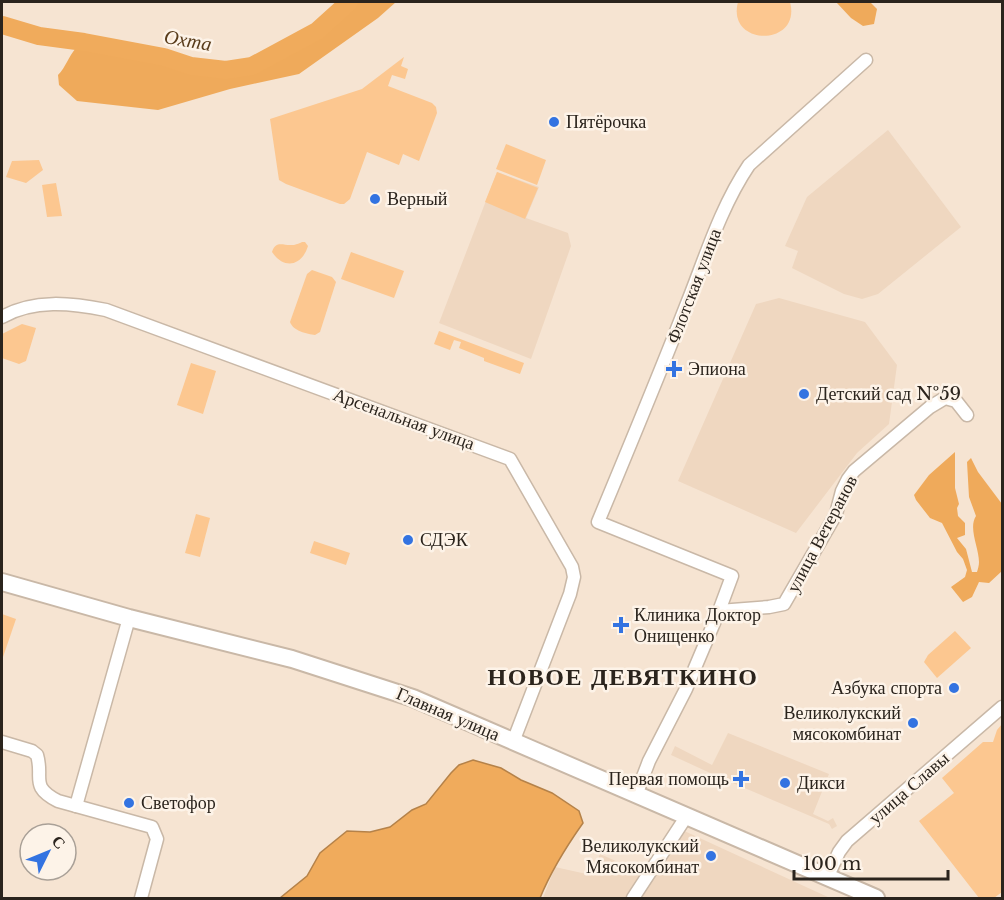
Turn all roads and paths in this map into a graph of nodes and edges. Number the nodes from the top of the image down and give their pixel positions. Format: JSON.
{"nodes":[{"id":1,"x":866,"y":60,"type":"dead end"},
{"id":2,"x":2,"y":317,"type":"edge"},
{"id":3,"x":967,"y":415,"type":"dead end"},
{"id":4,"x":2,"y":582,"type":"edge"},
{"id":5,"x":719,"y":611,"type":"junction"},
{"id":6,"x":129,"y":618,"type":"junction"},
{"id":7,"x":1002,"y":707,"type":"edge"},
{"id":8,"x":2,"y":742,"type":"edge"},
{"id":9,"x":513,"y":742,"type":"junction"},
{"id":10,"x":636,"y":795,"type":"junction"},
{"id":11,"x":76,"y":806,"type":"junction"},
{"id":12,"x":686,"y":817,"type":"junction"},
{"id":13,"x":827,"y":878,"type":"junction"},
{"id":14,"x":141,"y":898,"type":"edge"},
{"id":15,"x":633,"y":898,"type":"edge"},
{"id":16,"x":876,"y":898,"type":"edge"}],
"edges":[{"from":1,"to":5,"type":"street","name":"Флотская улица"},
{"from":2,"to":9,"type":"street","name":"Арсенальная улица"},
{"from":3,"to":5,"type":"street","name":"улица Ветеранов"},
{"from":4,"to":6,"type":"main road","name":"Главная улица"},
{"from":5,"to":10,"type":"street"},
{"from":6,"to":9,"type":"main road","name":"Главная улица"},
{"from":6,"to":11,"type":"street"},
{"from":7,"to":13,"type":"street","name":"улица Славы"},
{"from":8,"to":11,"type":"street"},
{"from":9,"to":10,"type":"main road","name":"Главная улица"},
{"from":10,"to":12,"type":"main road","name":"Главная улица"},
{"from":11,"to":14,"type":"street"},
{"from":12,"to":13,"type":"main road","name":"Главная улица"},
{"from":12,"to":15,"type":"street"},
{"from":13,"to":16,"type":"main road","name":"Главная улица"}]}
